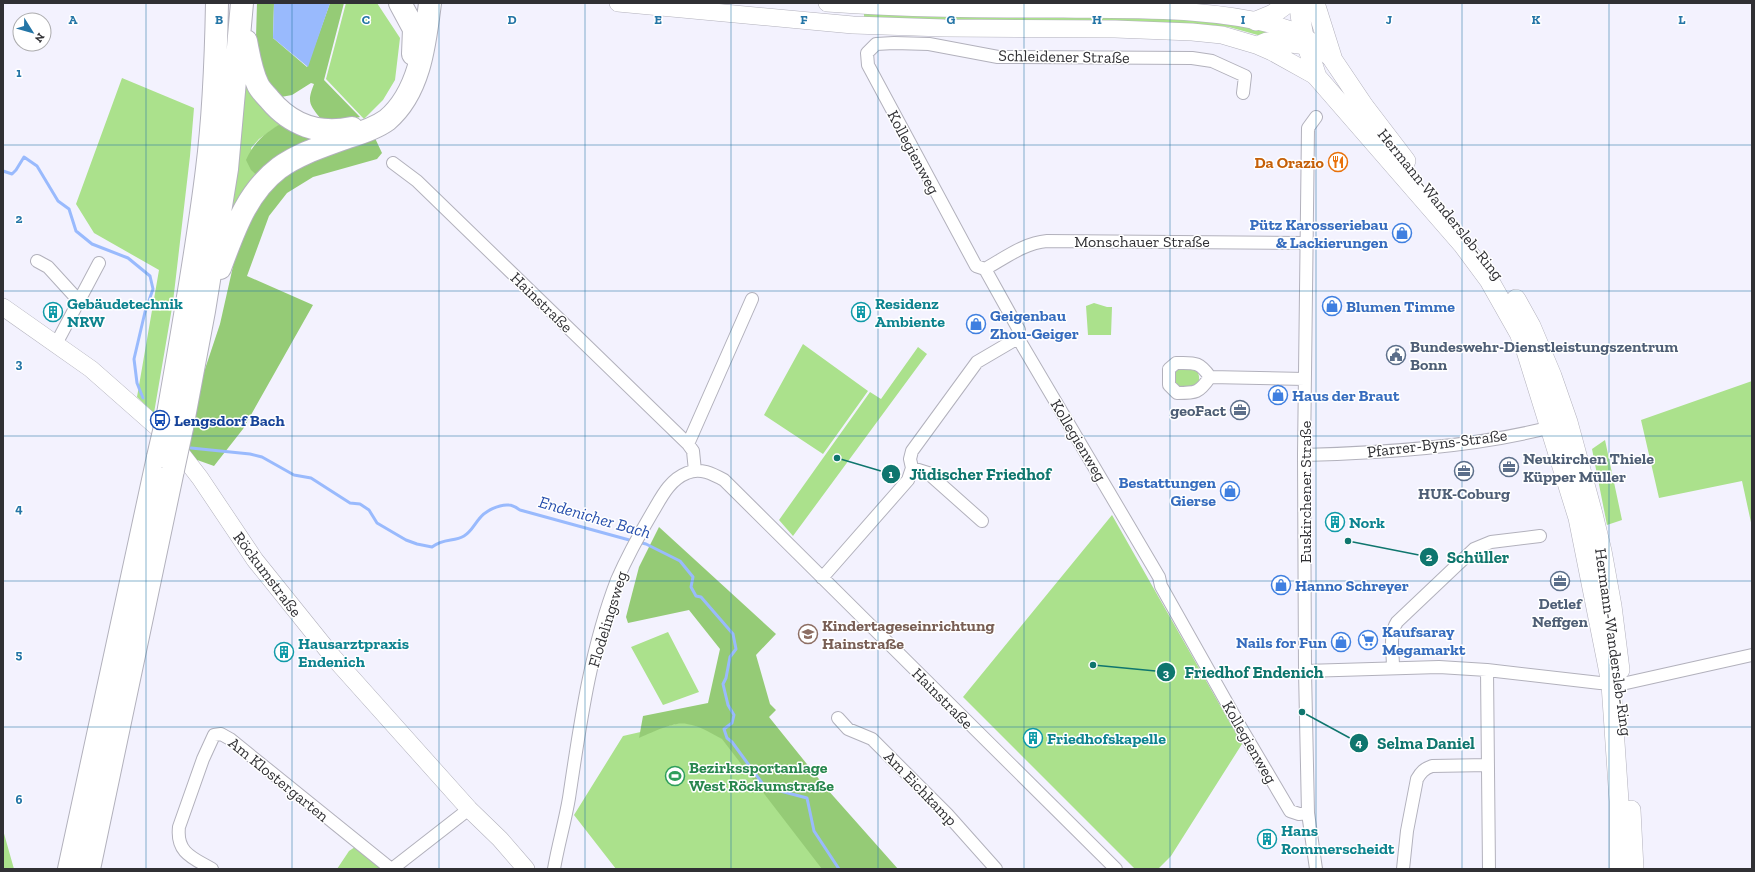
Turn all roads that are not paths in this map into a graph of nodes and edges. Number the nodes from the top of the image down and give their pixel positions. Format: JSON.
{"nodes":[{"id":1,"x":217,"y":3,"type":"edge"},
{"id":2,"x":400,"y":3,"type":"edge"},
{"id":3,"x":416,"y":3,"type":"edge"},
{"id":4,"x":445,"y":3,"type":"edge"},
{"id":5,"x":618,"y":3,"type":"edge"},
{"id":6,"x":827,"y":3,"type":"edge"},
{"id":7,"x":833,"y":3,"type":"edge"},
{"id":8,"x":1288,"y":3,"type":"edge"},
{"id":9,"x":1300,"y":3,"type":"edge"},
{"id":10,"x":1315,"y":3,"type":"edge"},
{"id":11,"x":242,"y":7,"type":"edge"},
{"id":12,"x":424,"y":18,"type":"edge"},
{"id":13,"x":804,"y":21,"type":"junction"},
{"id":14,"x":1256,"y":21,"type":"junction"},
{"id":15,"x":853,"y":25,"type":"junction"},
{"id":16,"x":1322,"y":26,"type":"junction"},
{"id":17,"x":1308,"y":42,"type":"junction"},
{"id":18,"x":1256,"y":45,"type":"junction"},
{"id":19,"x":867,"y":54,"type":"joint"},
{"id":20,"x":1333,"y":60,"type":"junction"},
{"id":21,"x":1317,"y":77,"type":"junction"},
{"id":22,"x":1243,"y":93,"type":"dead end"},
{"id":23,"x":1316,"y":117,"type":"dead end"},
{"id":24,"x":350,"y":133,"type":"junction"},
{"id":25,"x":392,"y":163,"type":"dead end"},
{"id":26,"x":1306,"y":242,"type":"junction"},
{"id":27,"x":37,"y":261,"type":"dead end"},
{"id":28,"x":99,"y":263,"type":"dead end"},
{"id":29,"x":985,"y":269,"type":"junction"},
{"id":30,"x":752,"y":299,"type":"dead end"},
{"id":31,"x":79,"y":301,"type":"junction"},
{"id":32,"x":3,"y":307,"type":"edge"},
{"id":33,"x":204,"y":311,"type":"junction"},
{"id":34,"x":1018,"y":338,"type":"junction"},
{"id":35,"x":56,"y":344,"type":"junction"},
{"id":36,"x":1210,"y":377,"type":"dead end"},
{"id":37,"x":1305,"y":380,"type":"junction"},
{"id":38,"x":168,"y":422,"type":"junction"},
{"id":39,"x":1559,"y":424,"type":"junction"},
{"id":40,"x":688,"y":444,"type":"junction"},
{"id":41,"x":1304,"y":455,"type":"junction"},
{"id":42,"x":166,"y":463,"type":"junction"},
{"id":43,"x":912,"y":468,"type":"junction"},
{"id":44,"x":696,"y":471,"type":"junction"},
{"id":45,"x":982,"y":521,"type":"dead end"},
{"id":46,"x":1540,"y":536,"type":"dead end"},
{"id":47,"x":822,"y":578,"type":"junction"},
{"id":48,"x":1752,"y":655,"type":"edge"},
{"id":49,"x":1393,"y":667,"type":"junction"},
{"id":50,"x":1487,"y":670,"type":"junction"},
{"id":51,"x":1305,"y":671,"type":"junction"},
{"id":52,"x":1616,"y":684,"type":"junction"},
{"id":53,"x":838,"y":718,"type":"dead end"},
{"id":54,"x":1488,"y":765,"type":"junction"},
{"id":55,"x":469,"y":809,"type":"junction"},
{"id":56,"x":1308,"y":813,"type":"junction"},
{"id":57,"x":552,"y":866,"type":"edge"},
{"id":58,"x":69,"y":869,"type":"edge"},
{"id":59,"x":89,"y":869,"type":"edge"},
{"id":60,"x":212,"y":869,"type":"edge"},
{"id":61,"x":391,"y":869,"type":"edge"},
{"id":62,"x":515,"y":869,"type":"edge"},
{"id":63,"x":526,"y":869,"type":"edge"},
{"id":64,"x":996,"y":869,"type":"edge"},
{"id":65,"x":1116,"y":869,"type":"edge"},
{"id":66,"x":1316,"y":869,"type":"edge"},
{"id":67,"x":1404,"y":869,"type":"edge"},
{"id":68,"x":1489,"y":869,"type":"edge"},
{"id":69,"x":1620,"y":869,"type":"edge"},
{"id":70,"x":1634,"y":869,"type":"edge"}],
"edges":[{"from":1,"to":38,"type":"highway"},
{"from":2,"to":12,"type":"highway"},
{"from":3,"to":12,"type":"highway"},
{"from":4,"to":12,"type":"highway"},
{"from":5,"to":13,"type":"main road"},
{"from":6,"to":7,"type":"main road"},
{"from":7,"to":13,"type":"main road"},
{"from":7,"to":14,"type":"main road"},
{"from":7,"to":15,"type":"main road"},
{"from":8,"to":14,"type":"main road"},
{"from":9,"to":17,"type":"main road"},
{"from":10,"to":16,"type":"main road","name":"Hermann-Wandersleb-Ring"},
{"from":11,"to":24,"type":"highway"},
{"from":11,"to":33,"type":"highway"},
{"from":12,"to":24,"type":"highway"},
{"from":13,"to":15,"type":"main road"},
{"from":14,"to":17,"type":"main road"},
{"from":15,"to":18,"type":"main road"},
{"from":16,"to":17,"type":"main road"},
{"from":16,"to":20,"type":"main road","name":"Hermann-Wandersleb-Ring"},
{"from":17,"to":18,"type":"main road"},
{"from":17,"to":20,"type":"main road"},
{"from":17,"to":21,"type":"main road"},
{"from":18,"to":21,"type":"main road"},
{"from":19,"to":22,"type":"street","name":"Schleidener Straße"},
{"from":19,"to":29,"type":"street","name":"Kollegienweg"},
{"from":20,"to":39,"type":"main road","name":"Hermann-Wandersleb-Ring"},
{"from":21,"to":39,"type":"main road","name":"Hermann-Wandersleb-Ring"},
{"from":23,"to":26,"type":"street","name":"Euskirchener Straße"},
{"from":24,"to":33,"type":"highway"},
{"from":25,"to":40,"type":"street","name":"Hainstraße"},
{"from":26,"to":29,"type":"street","name":"Monschauer Straße"},
{"from":26,"to":37,"type":"street","name":"Euskirchener Straße"},
{"from":27,"to":31,"type":"street"},
{"from":28,"to":31,"type":"street"},
{"from":29,"to":34,"type":"street","name":"Kollegienweg"},
{"from":30,"to":40,"type":"street"},
{"from":31,"to":35,"type":"street"},
{"from":32,"to":35,"type":"main road","name":"Röckumstraße"},
{"from":33,"to":38,"type":"highway"},
{"from":34,"to":43,"type":"street"},
{"from":34,"to":56,"type":"street","name":"Kollegienweg"},
{"from":35,"to":38,"type":"main road","name":"Röckumstraße"},
{"from":36,"to":37,"type":"street"},
{"from":37,"to":41,"type":"street","name":"Euskirchener Straße"},
{"from":38,"to":42,"type":"highway","bridge":true},
{"from":38,"to":55,"type":"main road","name":"Röckumstraße"},
{"from":39,"to":41,"type":"street","name":"Pfarrer-Byns-Straße"},
{"from":39,"to":52,"type":"main road","name":"Hermann-Wandersleb-Ring"},
{"from":40,"to":44,"type":"street"},
{"from":41,"to":51,"type":"street","name":"Euskirchener Straße"},
{"from":42,"to":58,"type":"highway"},
{"from":42,"to":59,"type":"highway"},
{"from":43,"to":45,"type":"street"},
{"from":43,"to":47,"type":"street"},
{"from":44,"to":47,"type":"street","name":"Hainstraße"},
{"from":44,"to":57,"type":"street","name":"Flodelingsweg"},
{"from":46,"to":49,"type":"street"},
{"from":47,"to":65,"type":"street","name":"Hainstraße"},
{"from":48,"to":52,"type":"street"},
{"from":49,"to":50,"type":"street"},
{"from":49,"to":51,"type":"street"},
{"from":50,"to":52,"type":"street"},
{"from":50,"to":54,"type":"street"},
{"from":51,"to":56,"type":"street","name":"Euskirchener Straße"},
{"from":52,"to":69,"type":"main road","name":"Hermann-Wandersleb-Ring"},
{"from":52,"to":70,"type":"main road","name":"Hermann-Wandersleb-Ring"},
{"from":53,"to":64,"type":"street","name":"Am Eichkamp"},
{"from":54,"to":67,"type":"street"},
{"from":54,"to":68,"type":"street"},
{"from":55,"to":61,"type":"street","name":"Am Klostergarten"},
{"from":55,"to":62,"type":"main road","name":"Röckumstraße"},
{"from":55,"to":63,"type":"main road","name":"Röckumstraße"},
{"from":56,"to":66,"type":"street","name":"Euskirchener Straße"},
{"from":60,"to":61,"type":"street","name":"Am Klostergarten"}]}
